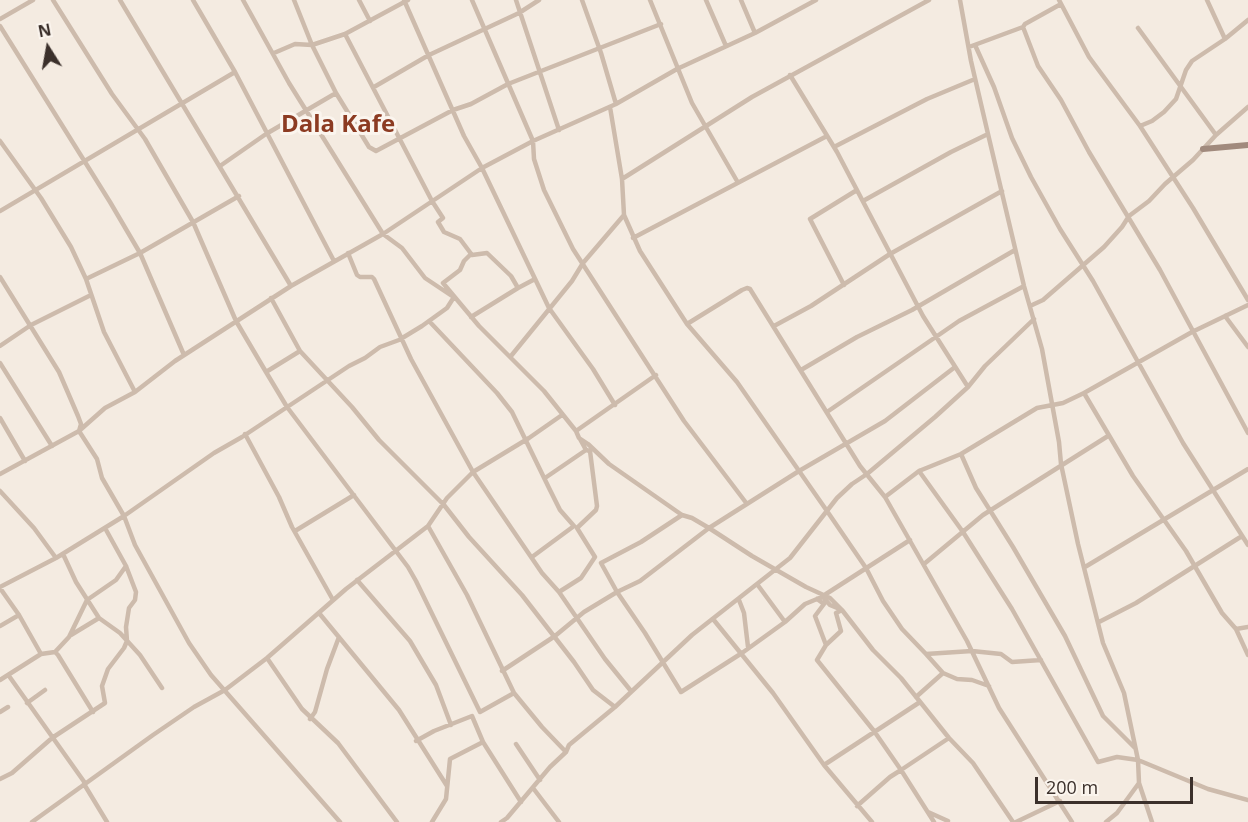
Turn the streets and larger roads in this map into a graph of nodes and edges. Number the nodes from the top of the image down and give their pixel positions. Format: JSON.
{"nodes":[{"id":1,"x":33,"y":0,"type":"edge"},
{"id":2,"x":53,"y":0,"type":"edge"},
{"id":3,"x":120,"y":0,"type":"edge"},
{"id":4,"x":193,"y":0,"type":"edge"},
{"id":5,"x":243,"y":0,"type":"edge"},
{"id":6,"x":294,"y":0,"type":"edge"},
{"id":7,"x":360,"y":0,"type":"edge"},
{"id":8,"x":472,"y":0,"type":"edge"},
{"id":9,"x":516,"y":0,"type":"edge"},
{"id":10,"x":539,"y":0,"type":"edge"},
{"id":11,"x":582,"y":0,"type":"edge"},
{"id":12,"x":650,"y":0,"type":"edge"},
{"id":13,"x":706,"y":0,"type":"edge"},
{"id":14,"x":741,"y":0,"type":"edge"},
{"id":15,"x":816,"y":0,"type":"edge"},
{"id":16,"x":929,"y":0,"type":"edge"},
{"id":17,"x":960,"y":0,"type":"edge"},
{"id":18,"x":1208,"y":0,"type":"edge"},
{"id":19,"x":405,"y":1,"type":"edge"},
{"id":20,"x":1060,"y":2,"type":"edge"},
{"id":21,"x":519,"y":13,"type":"junction"},
{"id":22,"x":0,"y":18,"type":"edge"},
{"id":23,"x":1248,"y":20,"type":"edge"},
{"id":24,"x":370,"y":21,"type":"junction"},
{"id":25,"x":661,"y":24,"type":"junction"},
{"id":26,"x":0,"y":26,"type":"edge"},
{"id":27,"x":1023,"y":27,"type":"junction"},
{"id":28,"x":1138,"y":28,"type":"dead end"},
{"id":29,"x":484,"y":30,"type":"junction"},
{"id":30,"x":755,"y":33,"type":"junction"},
{"id":31,"x":345,"y":34,"type":"junction"},
{"id":32,"x":1225,"y":39,"type":"junction"},
{"id":33,"x":312,"y":45,"type":"junction"},
{"id":34,"x":975,"y":45,"type":"junction"},
{"id":35,"x":726,"y":46,"type":"junction"},
{"id":36,"x":969,"y":47,"type":"junction"},
{"id":37,"x":600,"y":50,"type":"junction"},
{"id":38,"x":274,"y":53,"type":"junction"},
{"id":39,"x":429,"y":55,"type":"junction"},
{"id":40,"x":677,"y":69,"type":"junction"},
{"id":41,"x":235,"y":72,"type":"junction"},
{"id":42,"x":538,"y":72,"type":"junction"},
{"id":43,"x":790,"y":75,"type":"junction"},
{"id":44,"x":975,"y":79,"type":"junction"},
{"id":45,"x":508,"y":84,"type":"junction"},
{"id":46,"x":1180,"y":85,"type":"junction"},
{"id":47,"x":374,"y":87,"type":"junction"},
{"id":48,"x":336,"y":93,"type":"junction"},
{"id":49,"x":183,"y":104,"type":"junction"},
{"id":50,"x":616,"y":104,"type":"junction"},
{"id":51,"x":610,"y":107,"type":"junction"},
{"id":52,"x":1248,"y":107,"type":"edge"},
{"id":53,"x":453,"y":110,"type":"junction"},
{"id":54,"x":307,"y":111,"type":"junction"},
{"id":55,"x":706,"y":125,"type":"junction"},
{"id":56,"x":1140,"y":126,"type":"junction"},
{"id":57,"x":138,"y":129,"type":"junction"},
{"id":58,"x":559,"y":130,"type":"junction"},
{"id":59,"x":266,"y":134,"type":"junction"},
{"id":60,"x":988,"y":134,"type":"junction"},
{"id":61,"x":1216,"y":135,"type":"junction"},
{"id":62,"x":827,"y":136,"type":"junction"},
{"id":63,"x":399,"y":138,"type":"junction"},
{"id":64,"x":0,"y":141,"type":"edge"},
{"id":65,"x":533,"y":141,"type":"junction"},
{"id":66,"x":1248,"y":145,"type":"edge"},
{"id":67,"x":834,"y":147,"type":"junction"},
{"id":68,"x":1203,"y":149,"type":"junction"},
{"id":69,"x":84,"y":162,"type":"junction"},
{"id":70,"x":220,"y":166,"type":"junction"},
{"id":71,"x":482,"y":168,"type":"junction"},
{"id":72,"x":1173,"y":177,"type":"junction"},
{"id":73,"x":622,"y":179,"type":"junction"},
{"id":74,"x":738,"y":182,"type":"junction"},
{"id":75,"x":857,"y":190,"type":"junction"},
{"id":76,"x":36,"y":191,"type":"junction"},
{"id":77,"x":1002,"y":191,"type":"junction"},
{"id":78,"x":239,"y":196,"type":"junction"},
{"id":79,"x":432,"y":201,"type":"junction"},
{"id":80,"x":863,"y":201,"type":"junction"},
{"id":81,"x":0,"y":211,"type":"edge"},
{"id":82,"x":624,"y":215,"type":"junction"},
{"id":83,"x":1128,"y":216,"type":"junction"},
{"id":84,"x":193,"y":222,"type":"junction"},
{"id":85,"x":383,"y":234,"type":"junction"},
{"id":86,"x":633,"y":238,"type":"junction"},
{"id":87,"x":1015,"y":250,"type":"junction"},
{"id":88,"x":140,"y":253,"type":"junction"},
{"id":89,"x":348,"y":253,"type":"junction"},
{"id":90,"x":471,"y":254,"type":"junction"},
{"id":91,"x":890,"y":254,"type":"junction"},
{"id":92,"x":334,"y":261,"type":"junction"},
{"id":93,"x":583,"y":263,"type":"junction"},
{"id":94,"x":1083,"y":265,"type":"junction"},
{"id":95,"x":0,"y":278,"type":"edge"},
{"id":96,"x":86,"y":279,"type":"junction"},
{"id":97,"x":535,"y":279,"type":"junction"},
{"id":98,"x":844,"y":285,"type":"junction"},
{"id":99,"x":291,"y":286,"type":"junction"},
{"id":100,"x":1024,"y":286,"type":"junction"},
{"id":101,"x":518,"y":288,"type":"junction"},
{"id":102,"x":91,"y":295,"type":"junction"},
{"id":103,"x":454,"y":297,"type":"junction"},
{"id":104,"x":271,"y":298,"type":"junction"},
{"id":105,"x":1248,"y":300,"type":"edge"},
{"id":106,"x":1248,"y":305,"type":"edge"},
{"id":107,"x":918,"y":306,"type":"junction"},
{"id":108,"x":1030,"y":306,"type":"junction"},
{"id":109,"x":549,"y":308,"type":"junction"},
{"id":110,"x":1226,"y":316,"type":"junction"},
{"id":111,"x":471,"y":317,"type":"junction"},
{"id":112,"x":1034,"y":320,"type":"junction"},
{"id":113,"x":236,"y":321,"type":"junction"},
{"id":114,"x":429,"y":321,"type":"junction"},
{"id":115,"x":31,"y":324,"type":"junction"},
{"id":116,"x":687,"y":324,"type":"junction"},
{"id":117,"x":774,"y":326,"type":"junction"},
{"id":118,"x":1192,"y":332,"type":"junction"},
{"id":119,"x":402,"y":338,"type":"junction"},
{"id":120,"x":937,"y":338,"type":"junction"},
{"id":121,"x":0,"y":346,"type":"edge"},
{"id":122,"x":1248,"y":346,"type":"edge"},
{"id":123,"x":300,"y":351,"type":"junction"},
{"id":124,"x":184,"y":355,"type":"junction"},
{"id":125,"x":511,"y":356,"type":"junction"},
{"id":126,"x":0,"y":363,"type":"edge"},
{"id":127,"x":1139,"y":363,"type":"junction"},
{"id":128,"x":955,"y":367,"type":"junction"},
{"id":129,"x":801,"y":370,"type":"junction"},
{"id":130,"x":266,"y":372,"type":"junction"},
{"id":131,"x":656,"y":375,"type":"junction"},
{"id":132,"x":328,"y":380,"type":"junction"},
{"id":133,"x":968,"y":387,"type":"junction"},
{"id":134,"x":135,"y":392,"type":"junction"},
{"id":135,"x":1084,"y":393,"type":"junction"},
{"id":136,"x":1052,"y":404,"type":"junction"},
{"id":137,"x":615,"y":405,"type":"junction"},
{"id":138,"x":287,"y":407,"type":"junction"},
{"id":139,"x":827,"y":412,"type":"junction"},
{"id":140,"x":562,"y":415,"type":"junction"},
{"id":141,"x":0,"y":418,"type":"edge"},
{"id":142,"x":79,"y":431,"type":"junction"},
{"id":143,"x":576,"y":431,"type":"junction"},
{"id":144,"x":1248,"y":433,"type":"edge"},
{"id":145,"x":245,"y":434,"type":"junction"},
{"id":146,"x":1108,"y":436,"type":"junction"},
{"id":147,"x":579,"y":438,"type":"junction"},
{"id":148,"x":526,"y":439,"type":"junction"},
{"id":149,"x":847,"y":442,"type":"junction"},
{"id":150,"x":52,"y":446,"type":"junction"},
{"id":151,"x":586,"y":450,"type":"junction"},
{"id":152,"x":961,"y":454,"type":"junction"},
{"id":153,"x":25,"y":461,"type":"junction"},
{"id":154,"x":1061,"y":464,"type":"junction"},
{"id":155,"x":1248,"y":469,"type":"edge"},
{"id":156,"x":799,"y":471,"type":"junction"},
{"id":157,"x":919,"y":471,"type":"junction"},
{"id":158,"x":473,"y":472,"type":"junction"},
{"id":159,"x":0,"y":474,"type":"edge"},
{"id":160,"x":867,"y":474,"type":"junction"},
{"id":161,"x":545,"y":478,"type":"junction"},
{"id":162,"x":1211,"y":490,"type":"junction"},
{"id":163,"x":0,"y":491,"type":"edge"},
{"id":164,"x":354,"y":495,"type":"junction"},
{"id":165,"x":885,"y":497,"type":"junction"},
{"id":166,"x":747,"y":504,"type":"junction"},
{"id":167,"x":444,"y":505,"type":"junction"},
{"id":168,"x":990,"y":510,"type":"junction"},
{"id":169,"x":827,"y":511,"type":"junction"},
{"id":170,"x":682,"y":515,"type":"junction"},
{"id":171,"x":124,"y":516,"type":"junction"},
{"id":172,"x":1163,"y":520,"type":"junction"},
{"id":173,"x":428,"y":526,"type":"junction"},
{"id":174,"x":574,"y":526,"type":"junction"},
{"id":175,"x":105,"y":528,"type":"junction"},
{"id":176,"x":709,"y":528,"type":"junction"},
{"id":177,"x":295,"y":531,"type":"junction"},
{"id":178,"x":963,"y":532,"type":"junction"},
{"id":179,"x":1242,"y":536,"type":"junction"},
{"id":180,"x":910,"y":540,"type":"junction"},
{"id":181,"x":1248,"y":545,"type":"edge"},
{"id":182,"x":395,"y":551,"type":"junction"},
{"id":183,"x":63,"y":554,"type":"junction"},
{"id":184,"x":532,"y":556,"type":"junction"},
{"id":185,"x":595,"y":557,"type":"junction"},
{"id":186,"x":56,"y":558,"type":"junction"},
{"id":187,"x":924,"y":564,"type":"junction"},
{"id":188,"x":126,"y":566,"type":"junction"},
{"id":189,"x":1085,"y":567,"type":"junction"},
{"id":190,"x":1195,"y":567,"type":"junction"},
{"id":191,"x":866,"y":568,"type":"junction"},
{"id":192,"x":774,"y":569,"type":"junction"},
{"id":193,"x":357,"y":580,"type":"junction"},
{"id":194,"x":757,"y":584,"type":"junction"},
{"id":195,"x":0,"y":587,"type":"edge"},
{"id":196,"x":559,"y":592,"type":"junction"},
{"id":197,"x":617,"y":592,"type":"junction"},
{"id":198,"x":826,"y":594,"type":"junction"},
{"id":199,"x":817,"y":598,"type":"junction"},
{"id":200,"x":87,"y":600,"type":"junction"},
{"id":201,"x":333,"y":600,"type":"junction"},
{"id":202,"x":739,"y":600,"type":"junction"},
{"id":203,"x":842,"y":610,"type":"junction"},
{"id":204,"x":319,"y":613,"type":"junction"},
{"id":205,"x":19,"y":615,"type":"junction"},
{"id":206,"x":99,"y":618,"type":"junction"},
{"id":207,"x":575,"y":618,"type":"junction"},
{"id":208,"x":713,"y":619,"type":"junction"},
{"id":209,"x":785,"y":622,"type":"junction"},
{"id":210,"x":1099,"y":622,"type":"junction"},
{"id":211,"x":0,"y":626,"type":"edge"},
{"id":212,"x":1248,"y":627,"type":"edge"},
{"id":213,"x":1236,"y":629,"type":"junction"},
{"id":214,"x":555,"y":636,"type":"junction"},
{"id":215,"x":69,"y":637,"type":"junction"},
{"id":216,"x":339,"y":637,"type":"junction"},
{"id":217,"x":127,"y":641,"type":"junction"},
{"id":218,"x":826,"y":645,"type":"junction"},
{"id":219,"x":748,"y":647,"type":"junction"},
{"id":220,"x":972,"y":651,"type":"junction"},
{"id":221,"x":55,"y":652,"type":"junction"},
{"id":222,"x":742,"y":653,"type":"junction"},
{"id":223,"x":41,"y":654,"type":"junction"},
{"id":224,"x":926,"y":654,"type":"junction"},
{"id":225,"x":1248,"y":655,"type":"edge"},
{"id":226,"x":267,"y":658,"type":"junction"},
{"id":227,"x":1041,"y":660,"type":"junction"},
{"id":228,"x":662,"y":663,"type":"junction"},
{"id":229,"x":502,"y":671,"type":"junction"},
{"id":230,"x":943,"y":673,"type":"junction"},
{"id":231,"x":9,"y":676,"type":"junction"},
{"id":232,"x":0,"y":680,"type":"edge"},
{"id":233,"x":988,"y":686,"type":"junction"},
{"id":234,"x":162,"y":688,"type":"dead end"},
{"id":235,"x":45,"y":690,"type":"dead end"},
{"id":236,"x":225,"y":690,"type":"junction"},
{"id":237,"x":631,"y":691,"type":"junction"},
{"id":238,"x":514,"y":693,"type":"junction"},
{"id":239,"x":918,"y":699,"type":"junction"},
{"id":240,"x":27,"y":703,"type":"junction"},
{"id":241,"x":8,"y":707,"type":"dead end"},
{"id":242,"x":615,"y":707,"type":"junction"},
{"id":243,"x":0,"y":712,"type":"edge"},
{"id":244,"x":93,"y":712,"type":"junction"},
{"id":245,"x":480,"y":712,"type":"junction"},
{"id":246,"x":472,"y":717,"type":"junction"},
{"id":247,"x":310,"y":718,"type":"junction"},
{"id":248,"x":451,"y":725,"type":"junction"},
{"id":249,"x":874,"y":731,"type":"junction"},
{"id":250,"x":52,"y":738,"type":"junction"},
{"id":251,"x":950,"y":738,"type":"junction"},
{"id":252,"x":416,"y":741,"type":"junction"},
{"id":253,"x":483,"y":742,"type":"junction"},
{"id":254,"x":516,"y":744,"type":"dead end"},
{"id":255,"x":1135,"y":748,"type":"junction"},
{"id":256,"x":566,"y":752,"type":"junction"},
{"id":257,"x":1138,"y":760,"type":"junction"},
{"id":258,"x":824,"y":765,"type":"junction"},
{"id":259,"x":901,"y":770,"type":"junction"},
{"id":260,"x":0,"y":779,"type":"edge"},
{"id":261,"x":540,"y":780,"type":"junction"},
{"id":262,"x":1139,"y":783,"type":"junction"},
{"id":263,"x":84,"y":784,"type":"junction"},
{"id":264,"x":447,"y":786,"type":"junction"},
{"id":265,"x":533,"y":788,"type":"junction"},
{"id":266,"x":1248,"y":800,"type":"edge"},
{"id":267,"x":1059,"y":801,"type":"junction"},
{"id":268,"x":521,"y":802,"type":"junction"},
{"id":269,"x":857,"y":806,"type":"junction"},
{"id":270,"x":928,"y":812,"type":"junction"},
{"id":271,"x":948,"y":820,"type":"dead end"},
{"id":272,"x":32,"y":822,"type":"edge"},
{"id":273,"x":106,"y":822,"type":"edge"},
{"id":274,"x":339,"y":822,"type":"edge"},
{"id":275,"x":397,"y":822,"type":"edge"},
{"id":276,"x":432,"y":822,"type":"edge"},
{"id":277,"x":501,"y":822,"type":"edge"},
{"id":278,"x":559,"y":822,"type":"edge"},
{"id":279,"x":872,"y":822,"type":"edge"},
{"id":280,"x":934,"y":822,"type":"edge"},
{"id":281,"x":1015,"y":822,"type":"edge"},
{"id":282,"x":1072,"y":822,"type":"edge"},
{"id":283,"x":1106,"y":822,"type":"edge"},
{"id":284,"x":1152,"y":822,"type":"edge"}],
"edges":[{"from":1,"to":22,"type":"street"},
{"from":2,"to":57,"type":"street"},
{"from":3,"to":49,"type":"street"},
{"from":4,"to":41,"type":"street"},
{"from":5,"to":38,"type":"street"},
{"from":6,"to":33,"type":"street"},
{"from":7,"to":24,"type":"street"},
{"from":8,"to":29,"type":"street"},
{"from":9,"to":21,"type":"street"},
{"from":10,"to":21,"type":"street"},
{"from":11,"to":37,"type":"street"},
{"from":12,"to":25,"type":"street"},
{"from":13,"to":35,"type":"street"},
{"from":14,"to":30,"type":"street"},
{"from":15,"to":30,"type":"street"},
{"from":16,"to":43,"type":"street"},
{"from":17,"to":36,"type":"street"},
{"from":18,"to":32,"type":"street"},
{"from":19,"to":24,"type":"street"},
{"from":19,"to":39,"type":"street"},
{"from":20,"to":27,"type":"street"},
{"from":20,"to":56,"type":"street"},
{"from":21,"to":29,"type":"street"},
{"from":21,"to":42,"type":"street"},
{"from":23,"to":32,"type":"street"},
{"from":24,"to":31,"type":"street"},
{"from":25,"to":37,"type":"street"},
{"from":25,"to":40,"type":"street"},
{"from":26,"to":69,"type":"street"},
{"from":27,"to":34,"type":"street"},
{"from":27,"to":83,"type":"street"},
{"from":28,"to":46,"type":"street"},
{"from":29,"to":39,"type":"street"},
{"from":29,"to":45,"type":"street"},
{"from":30,"to":35,"type":"street"},
{"from":31,"to":33,"type":"street"},
{"from":31,"to":47,"type":"street"},
{"from":32,"to":46,"type":"street"},
{"from":33,"to":38,"type":"street"},
{"from":33,"to":48,"type":"street"},
{"from":34,"to":36,"type":"street"},
{"from":34,"to":94,"type":"street"},
{"from":35,"to":40,"type":"street"},
{"from":36,"to":44,"type":"street"},
{"from":37,"to":42,"type":"street"},
{"from":37,"to":50,"type":"street"},
{"from":38,"to":54,"type":"street"},
{"from":39,"to":47,"type":"street"},
{"from":39,"to":53,"type":"street"},
{"from":40,"to":50,"type":"street"},
{"from":40,"to":55,"type":"street"},
{"from":41,"to":49,"type":"street"},
{"from":41,"to":59,"type":"street"},
{"from":42,"to":45,"type":"street"},
{"from":42,"to":58,"type":"street"},
{"from":43,"to":55,"type":"street"},
{"from":43,"to":62,"type":"street"},
{"from":44,"to":60,"type":"street"},
{"from":44,"to":67,"type":"street"},
{"from":45,"to":53,"type":"street"},
{"from":45,"to":65,"type":"street"},
{"from":46,"to":56,"type":"street"},
{"from":46,"to":61,"type":"street"},
{"from":47,"to":63,"type":"street"},
{"from":48,"to":54,"type":"street"},
{"from":48,"to":63,"type":"street"},
{"from":49,"to":57,"type":"street"},
{"from":49,"to":70,"type":"street"},
{"from":50,"to":51,"type":"street"},
{"from":51,"to":58,"type":"street"},
{"from":51,"to":73,"type":"street"},
{"from":52,"to":61,"type":"street"},
{"from":53,"to":63,"type":"street"},
{"from":53,"to":71,"type":"street"},
{"from":54,"to":59,"type":"street"},
{"from":54,"to":85,"type":"street"},
{"from":55,"to":73,"type":"street"},
{"from":55,"to":74,"type":"street"},
{"from":56,"to":72,"type":"street"},
{"from":57,"to":69,"type":"street"},
{"from":57,"to":84,"type":"street"},
{"from":58,"to":65,"type":"street"},
{"from":59,"to":70,"type":"street"},
{"from":59,"to":92,"type":"street"},
{"from":60,"to":77,"type":"street"},
{"from":60,"to":80,"type":"street"},
{"from":61,"to":68,"type":"street"},
{"from":62,"to":67,"type":"street"},
{"from":62,"to":74,"type":"street"},
{"from":63,"to":79,"type":"street"},
{"from":64,"to":76,"type":"street"},
{"from":65,"to":71,"type":"street"},
{"from":65,"to":93,"type":"street"},
{"from":66,"to":68,"type":"street"},
{"from":67,"to":75,"type":"street"},
{"from":68,"to":72,"type":"street"},
{"from":69,"to":76,"type":"street"},
{"from":69,"to":88,"type":"street"},
{"from":70,"to":78,"type":"street"},
{"from":71,"to":79,"type":"street"},
{"from":71,"to":97,"type":"street"},
{"from":72,"to":83,"type":"street"},
{"from":72,"to":105,"type":"street"},
{"from":73,"to":82,"type":"street"},
{"from":74,"to":86,"type":"street"},
{"from":75,"to":80,"type":"street"},
{"from":75,"to":98,"type":"street"},
{"from":76,"to":81,"type":"street"},
{"from":76,"to":96,"type":"street"},
{"from":77,"to":87,"type":"street"},
{"from":77,"to":91,"type":"street"},
{"from":78,"to":84,"type":"street"},
{"from":78,"to":99,"type":"street"},
{"from":79,"to":85,"type":"street"},
{"from":79,"to":90,"type":"street"},
{"from":80,"to":91,"type":"street"},
{"from":82,"to":86,"type":"street"},
{"from":82,"to":93,"type":"street"},
{"from":83,"to":94,"type":"street"},
{"from":83,"to":118,"type":"street"},
{"from":84,"to":88,"type":"street"},
{"from":84,"to":113,"type":"street"},
{"from":85,"to":89,"type":"street"},
{"from":85,"to":103,"type":"street"},
{"from":86,"to":116,"type":"street"},
{"from":87,"to":100,"type":"street"},
{"from":87,"to":107,"type":"street"},
{"from":88,"to":96,"type":"street"},
{"from":88,"to":124,"type":"street"},
{"from":89,"to":92,"type":"street"},
{"from":89,"to":119,"type":"street"},
{"from":90,"to":101,"type":"street"},
{"from":90,"to":103,"type":"street"},
{"from":91,"to":98,"type":"street"},
{"from":91,"to":107,"type":"street"},
{"from":92,"to":99,"type":"street"},
{"from":93,"to":109,"type":"street"},
{"from":93,"to":131,"type":"street"},
{"from":94,"to":108,"type":"street"},
{"from":94,"to":127,"type":"street"},
{"from":95,"to":115,"type":"street"},
{"from":96,"to":102,"type":"street"},
{"from":97,"to":101,"type":"street"},
{"from":97,"to":109,"type":"street"},
{"from":98,"to":117,"type":"street"},
{"from":99,"to":104,"type":"street"},
{"from":100,"to":108,"type":"street"},
{"from":100,"to":120,"type":"street"},
{"from":101,"to":111,"type":"street"},
{"from":102,"to":115,"type":"street"},
{"from":102,"to":134,"type":"street"},
{"from":103,"to":111,"type":"street"},
{"from":103,"to":114,"type":"street"},
{"from":104,"to":113,"type":"street"},
{"from":104,"to":123,"type":"street"},
{"from":106,"to":110,"type":"street"},
{"from":107,"to":120,"type":"street"},
{"from":107,"to":129,"type":"street"},
{"from":108,"to":112,"type":"street"},
{"from":109,"to":125,"type":"street"},
{"from":109,"to":137,"type":"street"},
{"from":110,"to":118,"type":"street"},
{"from":110,"to":122,"type":"street"},
{"from":111,"to":125,"type":"street"},
{"from":112,"to":133,"type":"street"},
{"from":112,"to":136,"type":"street"},
{"from":113,"to":124,"type":"street"},
{"from":113,"to":130,"type":"street"},
{"from":114,"to":119,"type":"street"},
{"from":114,"to":148,"type":"street"},
{"from":115,"to":121,"type":"street"},
{"from":115,"to":142,"type":"street"},
{"from":116,"to":117,"type":"street"},
{"from":116,"to":156,"type":"street"},
{"from":117,"to":129,"type":"street"},
{"from":118,"to":127,"type":"street"},
{"from":118,"to":144,"type":"street"},
{"from":119,"to":132,"type":"street"},
{"from":119,"to":158,"type":"street"},
{"from":120,"to":128,"type":"street"},
{"from":120,"to":139,"type":"street"},
{"from":123,"to":130,"type":"street"},
{"from":123,"to":132,"type":"street"},
{"from":124,"to":134,"type":"street"},
{"from":125,"to":140,"type":"street"},
{"from":126,"to":150,"type":"street"},
{"from":127,"to":135,"type":"street"},
{"from":127,"to":162,"type":"street"},
{"from":128,"to":133,"type":"street"},
{"from":128,"to":149,"type":"street"},
{"from":129,"to":139,"type":"street"},
{"from":130,"to":138,"type":"street"},
{"from":131,"to":137,"type":"street"},
{"from":131,"to":166,"type":"street"},
{"from":132,"to":138,"type":"street"},
{"from":132,"to":167,"type":"street"},
{"from":133,"to":160,"type":"street"},
{"from":134,"to":142,"type":"street"},
{"from":135,"to":136,"type":"street"},
{"from":135,"to":146,"type":"street"},
{"from":136,"to":152,"type":"street"},
{"from":136,"to":154,"type":"street"},
{"from":137,"to":143,"type":"street"},
{"from":138,"to":145,"type":"street"},
{"from":138,"to":164,"type":"street"},
{"from":139,"to":149,"type":"street"},
{"from":140,"to":143,"type":"street"},
{"from":140,"to":148,"type":"street"},
{"from":141,"to":153,"type":"street"},
{"from":142,"to":150,"type":"street"},
{"from":142,"to":171,"type":"street"},
{"from":143,"to":147,"type":"street"},
{"from":145,"to":171,"type":"street"},
{"from":145,"to":177,"type":"street"},
{"from":146,"to":154,"type":"street"},
{"from":146,"to":172,"type":"street"},
{"from":147,"to":151,"type":"street"},
{"from":147,"to":170,"type":"street"},
{"from":148,"to":158,"type":"street"},
{"from":148,"to":161,"type":"street"},
{"from":149,"to":156,"type":"street"},
{"from":149,"to":160,"type":"street"},
{"from":150,"to":153,"type":"street"},
{"from":151,"to":161,"type":"street"},
{"from":151,"to":185,"type":"street"},
{"from":152,"to":157,"type":"street"},
{"from":152,"to":168,"type":"street"},
{"from":153,"to":159,"type":"street"},
{"from":154,"to":168,"type":"street"},
{"from":154,"to":189,"type":"street"},
{"from":155,"to":162,"type":"street"},
{"from":156,"to":166,"type":"street"},
{"from":156,"to":169,"type":"street"},
{"from":157,"to":165,"type":"street"},
{"from":157,"to":178,"type":"street"},
{"from":158,"to":167,"type":"street"},
{"from":158,"to":184,"type":"street"},
{"from":160,"to":165,"type":"street"},
{"from":160,"to":169,"type":"street"},
{"from":161,"to":174,"type":"street"},
{"from":162,"to":172,"type":"street"},
{"from":162,"to":179,"type":"street"},
{"from":163,"to":186,"type":"street"},
{"from":164,"to":177,"type":"street"},
{"from":164,"to":182,"type":"street"},
{"from":165,"to":180,"type":"street"},
{"from":166,"to":176,"type":"street"},
{"from":167,"to":173,"type":"street"},
{"from":167,"to":214,"type":"street"},
{"from":168,"to":178,"type":"street"},
{"from":168,"to":255,"type":"street"},
{"from":169,"to":191,"type":"street"},
{"from":169,"to":192,"type":"street"},
{"from":170,"to":176,"type":"street"},
{"from":170,"to":197,"type":"street"},
{"from":171,"to":175,"type":"street"},
{"from":171,"to":236,"type":"street"},
{"from":172,"to":189,"type":"street"},
{"from":172,"to":190,"type":"street"},
{"from":173,"to":182,"type":"street"},
{"from":173,"to":229,"type":"street"},
{"from":174,"to":184,"type":"street"},
{"from":174,"to":185,"type":"street"},
{"from":175,"to":183,"type":"street"},
{"from":175,"to":188,"type":"street"},
{"from":176,"to":192,"type":"street"},
{"from":176,"to":197,"type":"street"},
{"from":177,"to":201,"type":"street"},
{"from":178,"to":187,"type":"street"},
{"from":178,"to":227,"type":"street"},
{"from":179,"to":181,"type":"street"},
{"from":179,"to":190,"type":"street"},
{"from":180,"to":187,"type":"street"},
{"from":180,"to":191,"type":"street"},
{"from":182,"to":193,"type":"street"},
{"from":182,"to":245,"type":"street"},
{"from":183,"to":186,"type":"street"},
{"from":183,"to":200,"type":"street"},
{"from":184,"to":196,"type":"street"},
{"from":185,"to":196,"type":"street"},
{"from":186,"to":195,"type":"street"},
{"from":187,"to":220,"type":"street"},
{"from":188,"to":200,"type":"street"},
{"from":188,"to":217,"type":"street"},
{"from":189,"to":210,"type":"street"},
{"from":190,"to":210,"type":"street"},
{"from":190,"to":213,"type":"street"},
{"from":191,"to":198,"type":"street"},
{"from":191,"to":224,"type":"street"},
{"from":192,"to":194,"type":"street"},
{"from":192,"to":198,"type":"street"},
{"from":193,"to":201,"type":"street"},
{"from":193,"to":248,"type":"street"},
{"from":194,"to":202,"type":"street"},
{"from":194,"to":209,"type":"street"},
{"from":195,"to":205,"type":"street"},
{"from":196,"to":207,"type":"street"},
{"from":197,"to":207,"type":"street"},
{"from":197,"to":228,"type":"street"},
{"from":198,"to":203,"type":"street"},
{"from":199,"to":203,"type":"street"},
{"from":199,"to":209,"type":"street"},
{"from":199,"to":218,"type":"street"},
{"from":200,"to":206,"type":"street"},
{"from":200,"to":215,"type":"street"},
{"from":201,"to":204,"type":"street"},
{"from":202,"to":208,"type":"street"},
{"from":202,"to":219,"type":"street"},
{"from":203,"to":218,"type":"street"},
{"from":203,"to":239,"type":"street"},
{"from":204,"to":216,"type":"street"},
{"from":204,"to":226,"type":"street"},
{"from":205,"to":211,"type":"street"},
{"from":205,"to":223,"type":"street"},
{"from":206,"to":215,"type":"street"},
{"from":206,"to":217,"type":"street"},
{"from":207,"to":214,"type":"street"},
{"from":207,"to":237,"type":"street"},
{"from":208,"to":222,"type":"street"},
{"from":208,"to":228,"type":"street"},
{"from":209,"to":219,"type":"street"},
{"from":210,"to":255,"type":"street"},
{"from":212,"to":213,"type":"street"},
{"from":213,"to":225,"type":"street"},
{"from":214,"to":229,"type":"street"},
{"from":214,"to":242,"type":"street"},
{"from":215,"to":221,"type":"street"},
{"from":216,"to":247,"type":"street"},
{"from":216,"to":252,"type":"street"},
{"from":217,"to":234,"type":"street"},
{"from":217,"to":244,"type":"street"},
{"from":218,"to":249,"type":"street"},
{"from":219,"to":222,"type":"street"},
{"from":220,"to":224,"type":"street"},
{"from":220,"to":227,"type":"street"},
{"from":220,"to":233,"type":"street"},
{"from":221,"to":223,"type":"street"},
{"from":221,"to":244,"type":"street"},
{"from":222,"to":228,"type":"street"},
{"from":222,"to":258,"type":"street"},
{"from":223,"to":231,"type":"street"},
{"from":224,"to":230,"type":"street"},
{"from":226,"to":236,"type":"street"},
{"from":226,"to":247,"type":"street"},
{"from":227,"to":257,"type":"street"},
{"from":228,"to":237,"type":"street"},
{"from":229,"to":238,"type":"street"},
{"from":230,"to":233,"type":"street"},
{"from":230,"to":239,"type":"street"},
{"from":231,"to":232,"type":"street"},
{"from":231,"to":240,"type":"street"},
{"from":233,"to":267,"type":"street"},
{"from":235,"to":240,"type":"street"},
{"from":236,"to":263,"type":"street"},
{"from":236,"to":274,"type":"street"},
{"from":237,"to":242,"type":"street"},
{"from":238,"to":245,"type":"street"},
{"from":238,"to":256,"type":"street"},
{"from":239,"to":249,"type":"street"},
{"from":239,"to":251,"type":"street"},
{"from":240,"to":250,"type":"street"},
{"from":241,"to":243,"type":"street"},
{"from":242,"to":256,"type":"street"},
{"from":244,"to":250,"type":"street"},
{"from":245,"to":246,"type":"street"},
{"from":246,"to":248,"type":"street"},
{"from":246,"to":253,"type":"street"},
{"from":247,"to":275,"type":"street"},
{"from":248,"to":252,"type":"street"},
{"from":249,"to":258,"type":"street"},
{"from":249,"to":259,"type":"street"},
{"from":250,"to":260,"type":"street"},
{"from":250,"to":263,"type":"street"},
{"from":251,"to":259,"type":"street"},
{"from":251,"to":281,"type":"street"},
{"from":252,"to":264,"type":"street"},
{"from":253,"to":264,"type":"street"},
{"from":253,"to":268,"type":"street"},
{"from":254,"to":261,"type":"street"},
{"from":255,"to":257,"type":"street"},
{"from":256,"to":261,"type":"street"},
{"from":257,"to":262,"type":"street"},
{"from":257,"to":266,"type":"street"},
{"from":258,"to":269,"type":"street"},
{"from":259,"to":269,"type":"street"},
{"from":259,"to":270,"type":"street"},
{"from":261,"to":265,"type":"street"},
{"from":262,"to":283,"type":"street"},
{"from":262,"to":284,"type":"street"},
{"from":263,"to":272,"type":"street"},
{"from":263,"to":273,"type":"street"},
{"from":264,"to":276,"type":"street"},
{"from":265,"to":268,"type":"street"},
{"from":265,"to":278,"type":"street"},
{"from":267,"to":281,"type":"street"},
{"from":267,"to":282,"type":"street"},
{"from":268,"to":277,"type":"street"},
{"from":269,"to":279,"type":"street"},
{"from":270,"to":271,"type":"street"},
{"from":270,"to":280,"type":"street"}]}
